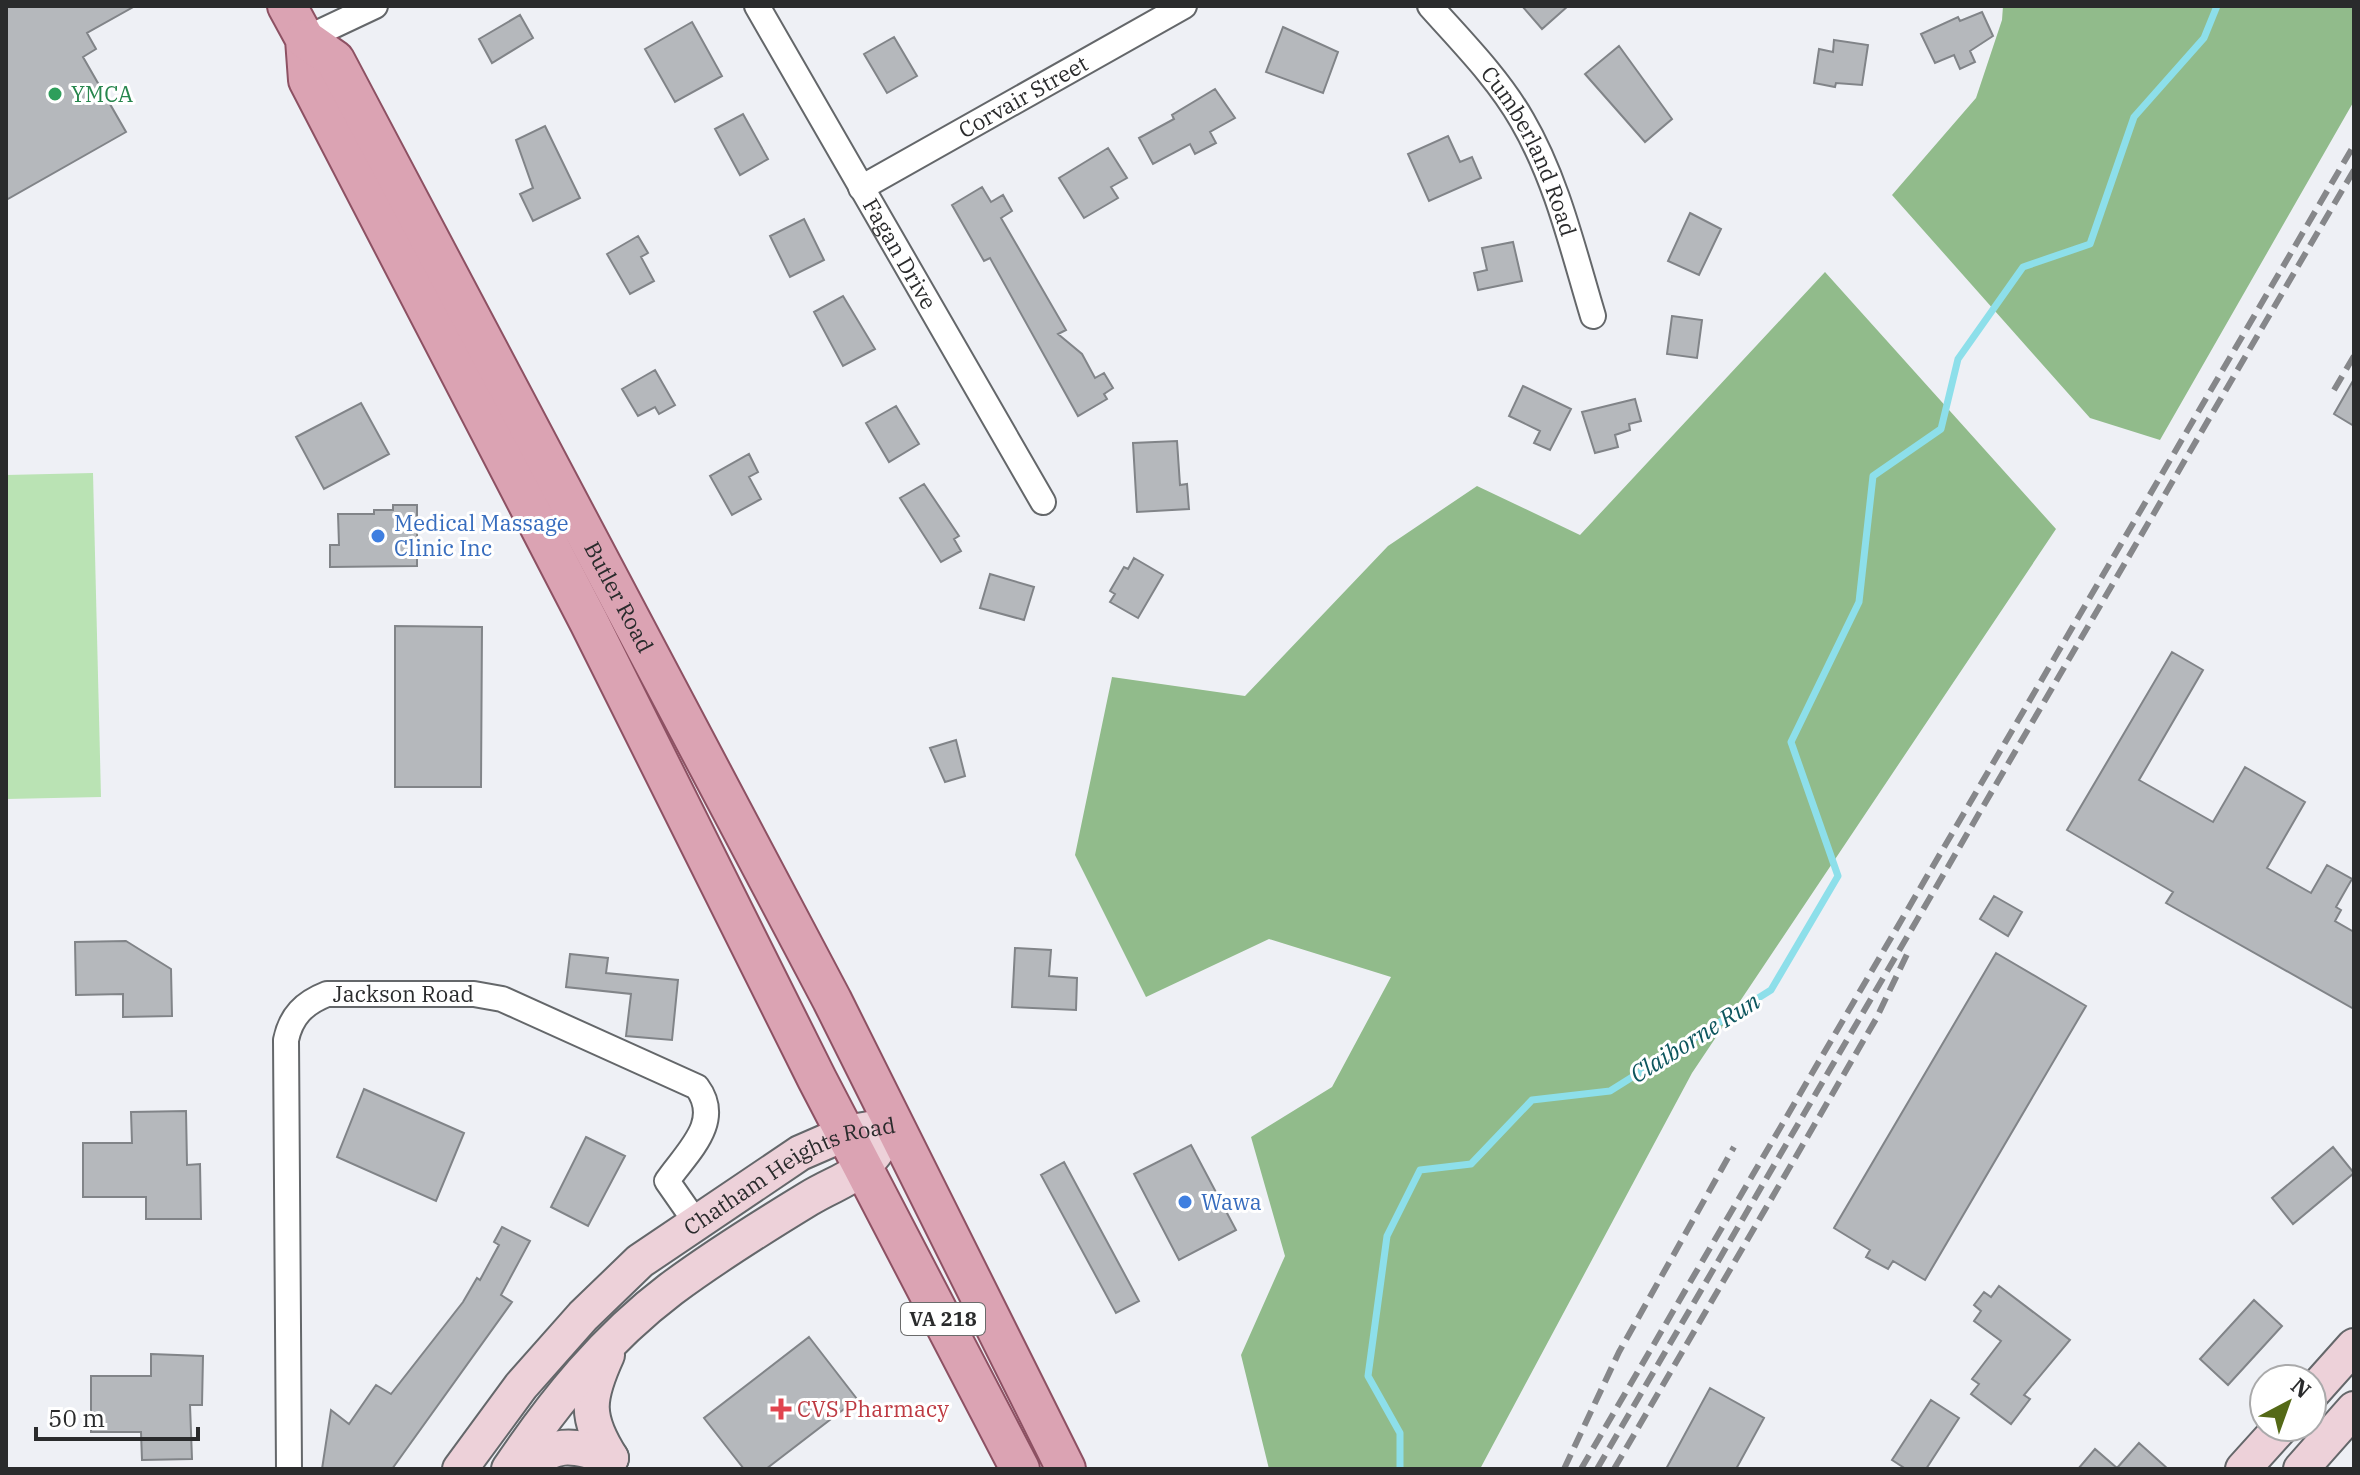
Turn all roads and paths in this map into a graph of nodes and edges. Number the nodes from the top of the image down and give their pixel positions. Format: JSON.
{"nodes":[{"id":1,"x":287,"y":6,"type":"edge"},
{"id":2,"x":375,"y":6,"type":"edge"},
{"id":3,"x":757,"y":6,"type":"edge"},
{"id":4,"x":1184,"y":6,"type":"edge"},
{"id":5,"x":1430,"y":6,"type":"edge"},
{"id":6,"x":305,"y":39,"type":"junction"},
{"id":7,"x":861,"y":188,"type":"junction"},
{"id":8,"x":1593,"y":316,"type":"dead end"},
{"id":9,"x":1043,"y":502,"type":"dead end"},
{"id":10,"x":893,"y":1125,"type":"junction"},
{"id":11,"x":846,"y":1133,"type":"junction"},
{"id":12,"x":865,"y":1169,"type":"junction"},
{"id":13,"x":697,"y":1224,"type":"junction"},
{"id":14,"x":615,"y":1336,"type":"junction"},
{"id":15,"x":2354,"y":1346,"type":"edge"},
{"id":16,"x":2328,"y":1375,"type":"edge"},
{"id":17,"x":2354,"y":1409,"type":"edge"},
{"id":18,"x":2267,"y":1443,"type":"edge"},
{"id":19,"x":289,"y":1469,"type":"edge"},
{"id":20,"x":460,"y":1469,"type":"edge"},
{"id":21,"x":509,"y":1469,"type":"edge"},
{"id":22,"x":518,"y":1469,"type":"edge"},
{"id":23,"x":1020,"y":1469,"type":"edge"},
{"id":24,"x":1066,"y":1469,"type":"edge"},
{"id":25,"x":2243,"y":1469,"type":"edge"},
{"id":26,"x":2301,"y":1469,"type":"edge"}],
"edges":[{"from":1,"to":6,"type":"main road","name":"Butler Road","number":"VA 218"},
{"from":2,"to":6,"type":"street"},
{"from":3,"to":7,"type":"street","name":"Fagan Drive"},
{"from":4,"to":7,"type":"street","name":"Corvair Street"},
{"from":5,"to":8,"type":"street","name":"Cumberland Road"},
{"from":6,"to":10,"type":"main road","name":"Butler Road","number":"VA 218"},
{"from":6,"to":11,"type":"main road","name":"Butler Road","number":"VA 218"},
{"from":7,"to":9,"type":"street","name":"Fagan Drive"},
{"from":10,"to":11,"type":"main road","name":"Chatham Heights Road"},
{"from":10,"to":12,"type":"main road","name":"Chatham Heights Road"},
{"from":10,"to":24,"type":"main road","number":"VA 218"},
{"from":11,"to":12,"type":"main road","number":"VA 218"},
{"from":11,"to":13,"type":"main road","name":"Chatham Heights Road"},
{"from":12,"to":14,"type":"main road","name":"Chatham Heights Road"},
{"from":12,"to":23,"type":"main road","number":"VA 218"},
{"from":13,"to":19,"type":"street","name":"Jackson Road"},
{"from":13,"to":20,"type":"main road","name":"Chatham Heights Road"},
{"from":14,"to":21,"type":"main road","name":"Chatham Heights Road"},
{"from":14,"to":22,"type":"main road"},
{"from":15,"to":16,"type":"main road"},
{"from":17,"to":26,"type":"main road"},
{"from":18,"to":25,"type":"main road"}]}
